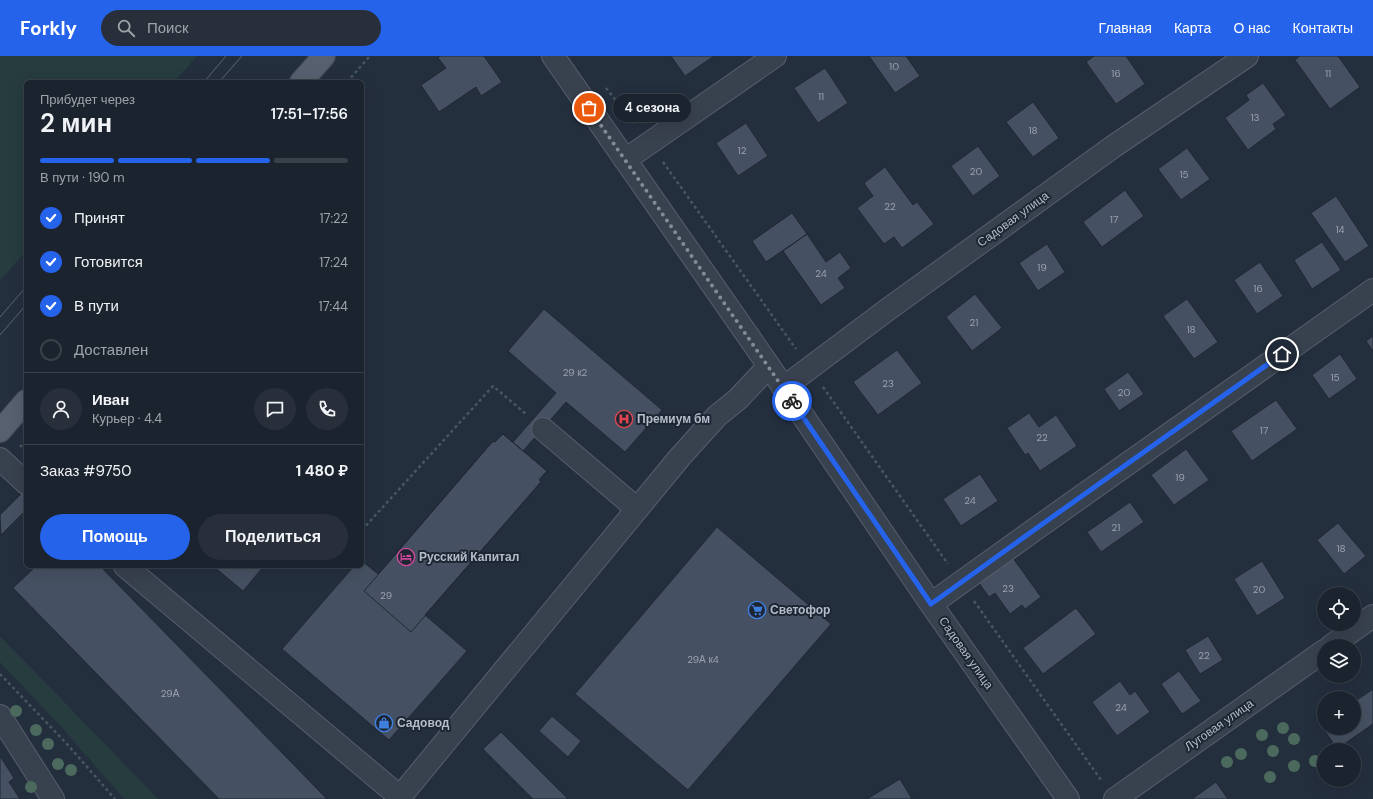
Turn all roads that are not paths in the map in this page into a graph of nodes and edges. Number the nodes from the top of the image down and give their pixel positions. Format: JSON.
{"nodes":[{"id":1,"x":324,"y":56,"type":"edge"},
{"id":2,"x":553,"y":56,"type":"edge"},
{"id":3,"x":1247,"y":56,"type":"edge"},
{"id":4,"x":762,"y":59,"type":"edge"},
{"id":5,"x":304,"y":80,"type":"edge"},
{"id":6,"x":625,"y":160,"type":"junction"},
{"id":7,"x":1373,"y":290,"type":"edge"},
{"id":8,"x":769,"y":366,"type":"junction"},
{"id":9,"x":783,"y":388,"type":"junction"},
{"id":10,"x":24,"y":403,"type":"edge"},
{"id":11,"x":535,"y":422,"type":"road end"},
{"id":12,"x":0,"y":431,"type":"edge"},
{"id":13,"x":0,"y":459,"type":"edge"},
{"id":14,"x":24,"y":481,"type":"edge"},
{"id":15,"x":637,"y":509,"type":"junction"},
{"id":16,"x":127,"y":568,"type":"edge"},
{"id":17,"x":931,"y":604,"type":"junction"},
{"id":18,"x":1373,"y":616,"type":"edge"},
{"id":19,"x":1341,"y":639,"type":"edge"},
{"id":20,"x":1317,"y":656,"type":"edge"},
{"id":21,"x":4,"y":730,"type":"edge"},
{"id":22,"x":53,"y":799,"type":"edge"},
{"id":23,"x":1068,"y":799,"type":"edge"},
{"id":24,"x":1115,"y":799,"type":"edge"}],
"edges":[{"from":1,"to":5,"type":"main road"},
{"from":2,"to":6,"type":"street","name":"Садовая улица"},
{"from":3,"to":9,"type":"street","name":"Садовая улица"},
{"from":4,"to":6,"type":"street"},
{"from":6,"to":8,"type":"street","name":"Садовая улица"},
{"from":7,"to":17,"type":"street"},
{"from":8,"to":9,"type":"street","name":"Садовая улица"},
{"from":8,"to":15,"type":"street"},
{"from":9,"to":17,"type":"street","name":"Садовая улица"},
{"from":10,"to":12,"type":"main road"},
{"from":11,"to":15,"type":"street"},
{"from":13,"to":14,"type":"street"},
{"from":15,"to":16,"type":"street"},
{"from":17,"to":23,"type":"street","name":"Садовая улица"},
{"from":18,"to":19,"type":"street"},
{"from":20,"to":24,"type":"street","name":"Луговая улица"},
{"from":21,"to":22,"type":"street"}]}
